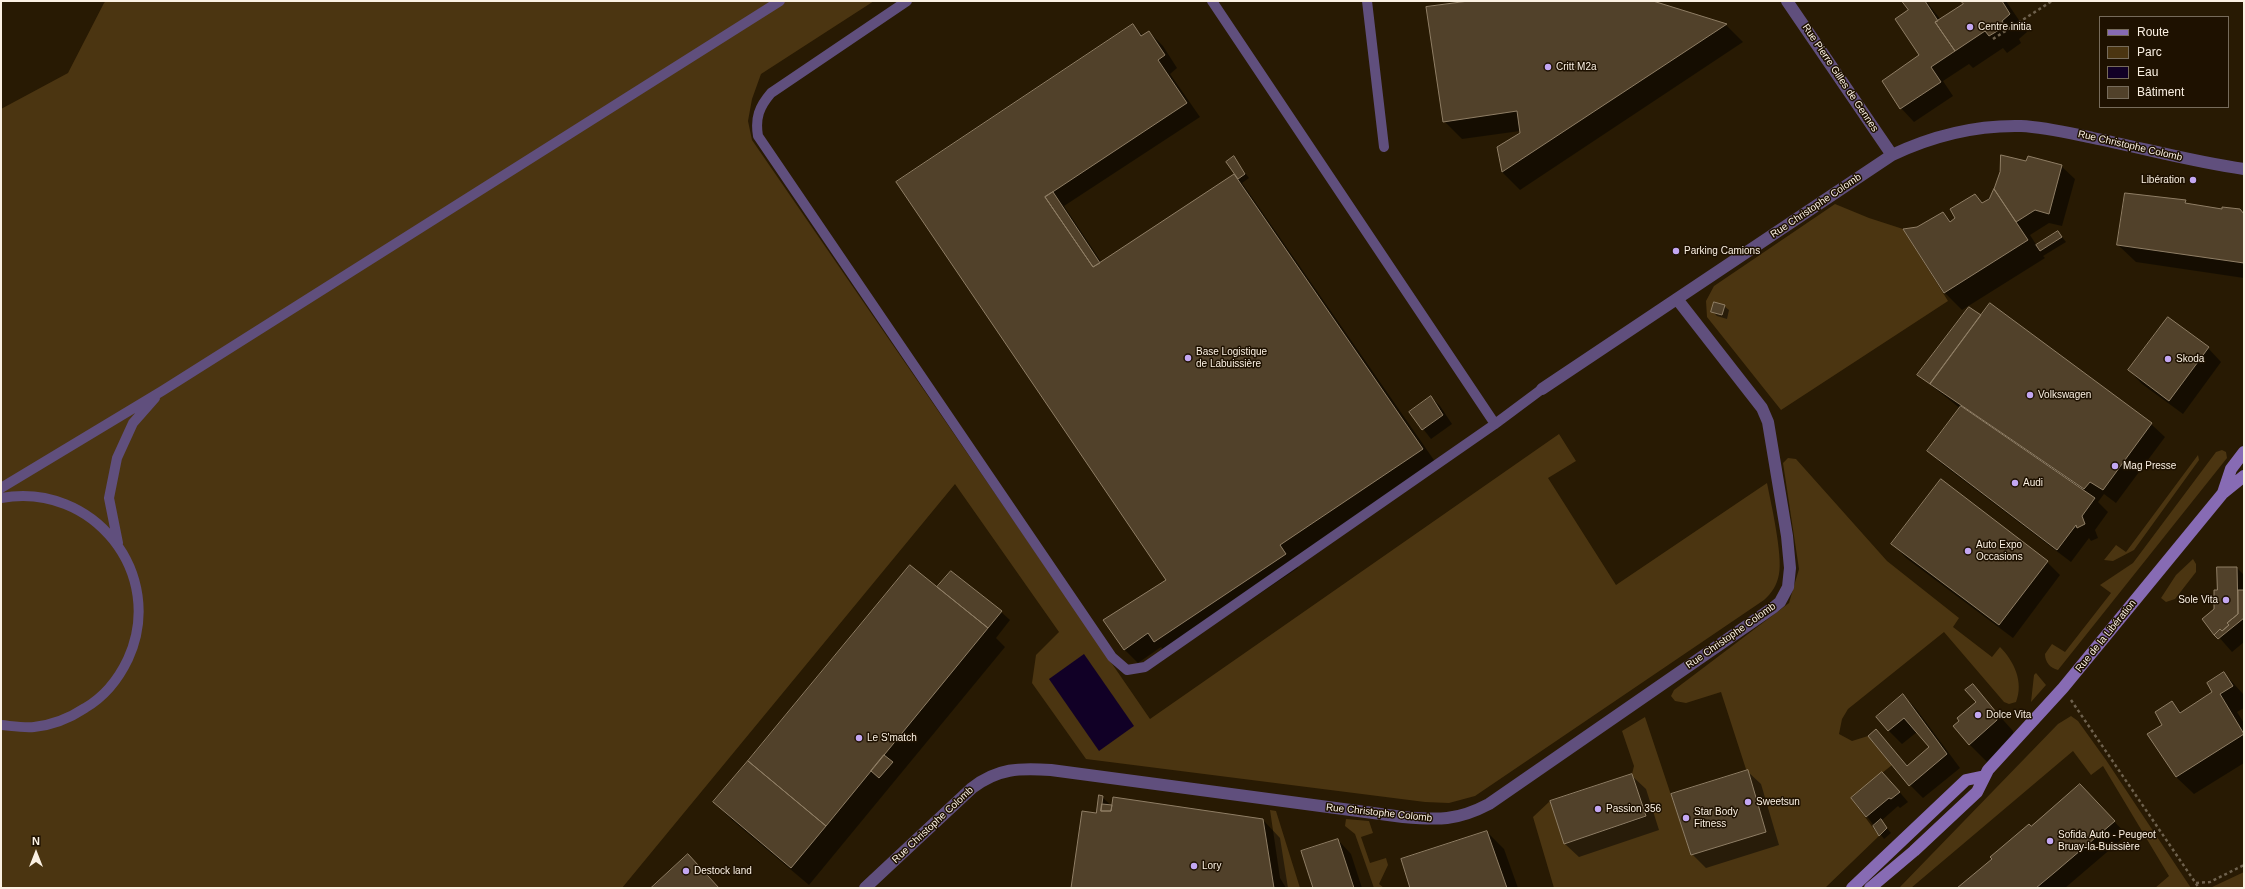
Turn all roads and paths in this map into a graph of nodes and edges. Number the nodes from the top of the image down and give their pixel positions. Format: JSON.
{"nodes":[{"id":1,"x":780,"y":1,"type":"edge"},
{"id":2,"x":907,"y":1,"type":"edge"},
{"id":3,"x":1212,"y":1,"type":"edge"},
{"id":4,"x":1367,"y":1,"type":"edge"},
{"id":5,"x":1787,"y":1,"type":"edge"},
{"id":6,"x":2052,"y":1,"type":"edge"},
{"id":7,"x":1992,"y":39,"type":"dead end"},
{"id":8,"x":1384,"y":147,"type":"dead end"},
{"id":9,"x":1892,"y":155,"type":"junction"},
{"id":10,"x":2244,"y":169,"type":"edge"},
{"id":11,"x":1677,"y":299,"type":"junction"},
{"id":12,"x":1542,"y":389,"type":"joint"},
{"id":13,"x":162,"y":391,"type":"junction"},
{"id":14,"x":1495,"y":424,"type":"junction"},
{"id":15,"x":2244,"y":452,"type":"edge"},
{"id":16,"x":2244,"y":476,"type":"edge"},
{"id":17,"x":1,"y":488,"type":"edge"},
{"id":18,"x":2223,"y":493,"type":"junction"},
{"id":19,"x":1,"y":498,"type":"edge"},
{"id":20,"x":119,"y":545,"type":"junction"},
{"id":21,"x":2063,"y":688,"type":"junction"},
{"id":22,"x":1,"y":726,"type":"edge"},
{"id":23,"x":1985,"y":776,"type":"junction"},
{"id":24,"x":2244,"y":865,"type":"edge"},
{"id":25,"x":1881,"y":882,"type":"edge"},
{"id":26,"x":2195,"y":883,"type":"junction"},
{"id":27,"x":865,"y":888,"type":"edge"},
{"id":28,"x":1852,"y":888,"type":"edge"},
{"id":29,"x":1870,"y":888,"type":"edge"},
{"id":30,"x":2199,"y":888,"type":"edge"}],
"edges":[{"from":1,"to":13,"type":"lane"},
{"from":2,"to":14,"type":"lane"},
{"from":3,"to":14,"type":"lane"},
{"from":4,"to":8,"type":"lane"},
{"from":5,"to":9,"type":"street","name":"Rue Pierre Gilles de Gennes"},
{"from":6,"to":7,"type":"path"},
{"from":9,"to":10,"type":"street","name":"Rue Christophe Colomb"},
{"from":9,"to":11,"type":"street","name":"Rue Christophe Colomb"},
{"from":11,"to":12,"type":"street"},
{"from":11,"to":27,"type":"street","name":"Rue Christophe Colomb"},
{"from":12,"to":14,"type":"lane"},
{"from":13,"to":17,"type":"lane"},
{"from":13,"to":20,"type":"lane"},
{"from":15,"to":18,"type":"main road","name":"Rue de la Libération"},
{"from":16,"to":18,"type":"main road","name":"Rue de la Libération"},
{"from":18,"to":21,"type":"main road","name":"Rue de la Libération"},
{"from":19,"to":20,"type":"lane"},
{"from":20,"to":22,"type":"lane"},
{"from":21,"to":23,"type":"main road","name":"Rue de la Libération"},
{"from":21,"to":26,"type":"path"},
{"from":23,"to":25,"type":"main road","name":"Rue de la Libération"},
{"from":23,"to":28,"type":"main road"},
{"from":24,"to":26,"type":"path"},
{"from":25,"to":29,"type":"main road","name":"Rue de la Libération"},
{"from":26,"to":30,"type":"path"}]}
